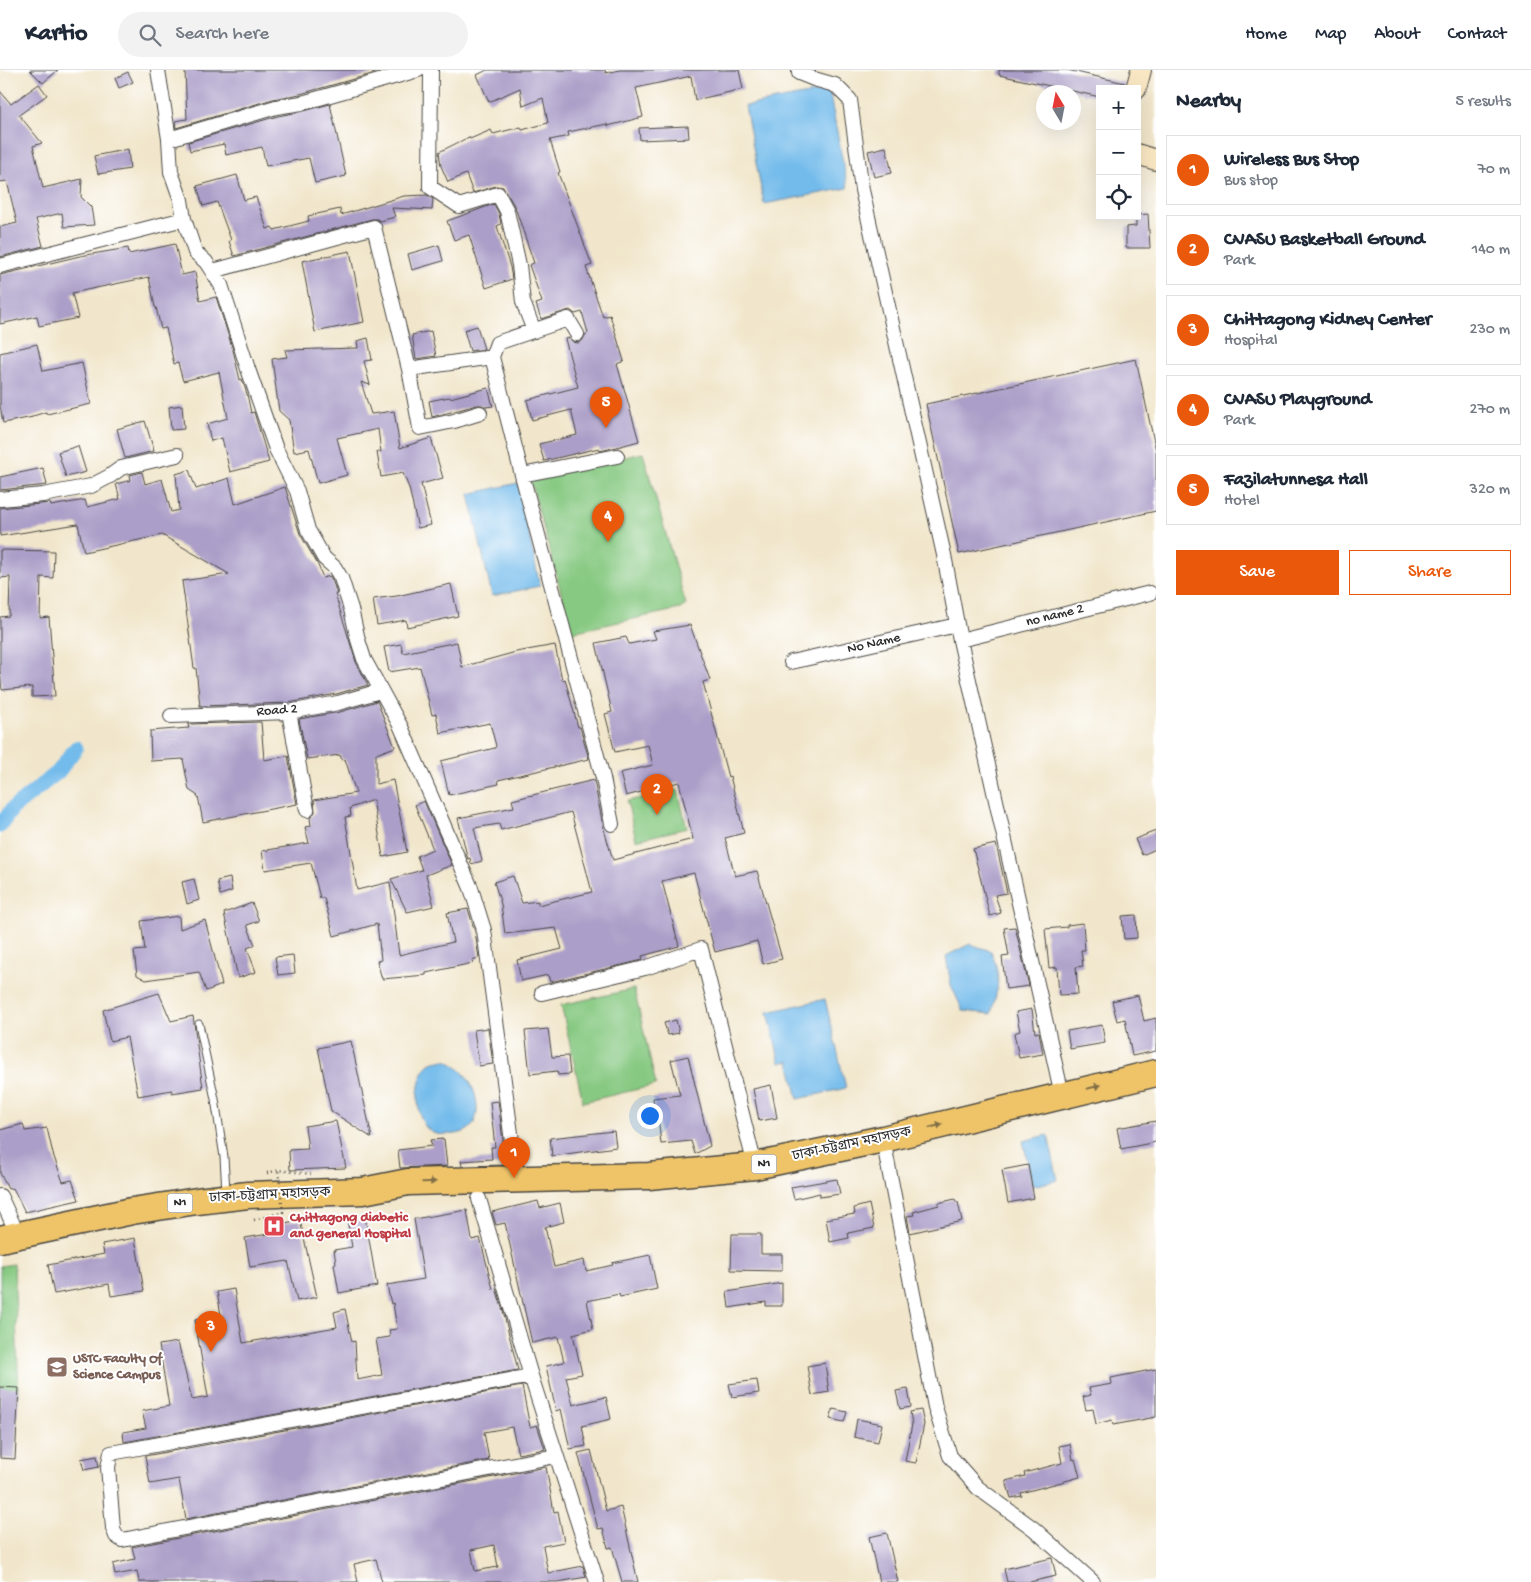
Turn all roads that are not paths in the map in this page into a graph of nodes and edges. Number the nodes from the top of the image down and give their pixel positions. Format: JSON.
{"nodes":[{"id":1,"x":158,"y":70,"type":"edge"},
{"id":2,"x":418,"y":70,"type":"edge"},
{"id":3,"x":431,"y":70,"type":"edge"},
{"id":4,"x":800,"y":70,"type":"edge"},
{"id":5,"x":1141,"y":70,"type":"edge"},
{"id":6,"x":1137,"y":85,"type":"edge"},
{"id":7,"x":169,"y":139,"type":"junction"},
{"id":8,"x":1141,"y":155,"type":"edge"},
{"id":9,"x":1156,"y":160,"type":"edge"},
{"id":10,"x":184,"y":219,"type":"junction"},
{"id":11,"x":0,"y":266,"type":"edge"},
{"id":12,"x":213,"y":271,"type":"junction"},
{"id":13,"x":534,"y":331,"type":"junction"},
{"id":14,"x":577,"y":334,"type":"dead end"},
{"id":15,"x":492,"y":357,"type":"junction"},
{"id":16,"x":409,"y":369,"type":"junction"},
{"id":17,"x":480,"y":413,"type":"dead end"},
{"id":18,"x":177,"y":455,"type":"dead end"},
{"id":19,"x":618,"y":456,"type":"dead end"},
{"id":20,"x":522,"y":475,"type":"junction"},
{"id":21,"x":0,"y":499,"type":"edge"},
{"id":22,"x":1150,"y":593,"type":"dead end"},
{"id":23,"x":957,"y":625,"type":"junction"},
{"id":24,"x":960,"y":640,"type":"junction"},
{"id":25,"x":791,"y":662,"type":"dead end"},
{"id":26,"x":380,"y":691,"type":"junction"},
{"id":27,"x":289,"y":712,"type":"junction"},
{"id":28,"x":171,"y":716,"type":"dead end"},
{"id":29,"x":307,"y":810,"type":"dead end"},
{"id":30,"x":612,"y":824,"type":"dead end"},
{"id":31,"x":542,"y":993,"type":"dead end"},
{"id":32,"x":199,"y":1024,"type":"dead end"},
{"id":33,"x":1156,"y":1072,"type":"edge"},
{"id":34,"x":1156,"y":1090,"type":"edge"},
{"id":35,"x":1062,"y":1095,"type":"junction"},
{"id":36,"x":884,"y":1147,"type":"junction"},
{"id":37,"x":757,"y":1172,"type":"junction"},
{"id":38,"x":517,"y":1179,"type":"junction"},
{"id":39,"x":363,"y":1191,"type":"junction"},
{"id":40,"x":0,"y":1196,"type":"edge"},
{"id":41,"x":226,"y":1197,"type":"junction"},
{"id":42,"x":478,"y":1199,"type":"junction"},
{"id":43,"x":9,"y":1237,"type":"edge"},
{"id":44,"x":531,"y":1376,"type":"junction"},
{"id":45,"x":556,"y":1456,"type":"junction"},
{"id":46,"x":597,"y":1582,"type":"edge"},
{"id":47,"x":1093,"y":1582,"type":"edge"}],
"edges":[{"from":1,"to":7,"type":"street"},
{"from":2,"to":7,"type":"street"},
{"from":3,"to":13,"type":"street"},
{"from":4,"to":23,"type":"street"},
{"from":5,"to":6,"type":"main road"},
{"from":7,"to":10,"type":"street"},
{"from":8,"to":9,"type":"main road"},
{"from":10,"to":11,"type":"street"},
{"from":10,"to":12,"type":"street"},
{"from":12,"to":16,"type":"street"},
{"from":12,"to":26,"type":"street"},
{"from":13,"to":14,"type":"street"},
{"from":13,"to":15,"type":"street"},
{"from":15,"to":16,"type":"street"},
{"from":15,"to":20,"type":"street"},
{"from":16,"to":17,"type":"street"},
{"from":18,"to":21,"type":"street"},
{"from":19,"to":20,"type":"street"},
{"from":20,"to":30,"type":"street"},
{"from":22,"to":24,"type":"street","name":"no name 2"},
{"from":23,"to":24,"type":"street"},
{"from":23,"to":25,"type":"street","name":"No Name"},
{"from":24,"to":35,"type":"street"},
{"from":26,"to":27,"type":"street","name":"Road 2"},
{"from":26,"to":38,"type":"street"},
{"from":27,"to":28,"type":"street","name":"Road 2"},
{"from":27,"to":29,"type":"street"},
{"from":31,"to":37,"type":"street"},
{"from":32,"to":41,"type":"lane"},
{"from":35,"to":33,"type":"highway","name":"ঢাকা-চট্টগ্রাম মহাসড়ক","number":"N1","one_way":true},
{"from":34,"to":36,"type":"highway","name":"ঢাকা-চট্টগ্রাম মহাসড়ক","number":"N1"},
{"from":36,"to":35,"type":"highway","name":"ঢাকা-চট্টগ্রাম মহাসড়ক","number":"N1","one_way":true},
{"from":36,"to":37,"type":"highway","name":"ঢাকা-চট্টগ্রাম মহাসড়ক","number":"N1"},
{"from":36,"to":47,"type":"street"},
{"from":37,"to":38,"type":"highway","name":"ঢাকা-চট্টগ্রাম মহাসড়ক","number":"N1"},
{"from":37,"to":42,"type":"highway","name":"ঢাকা-চট্টগ্রাম মহাসড়ক","number":"N1"},
{"from":39,"to":38,"type":"highway","name":"ঢাকা-চট্টগ্রাম মহাসড়ক","number":"N1","one_way":true},
{"from":39,"to":41,"type":"highway","name":"ঢাকা-চট্টগ্রাম মহাসড়ক","number":"N1"},
{"from":39,"to":42,"type":"highway","name":"ঢাকা-চট্টগ্রাম মহাসড়ক","number":"N1"},
{"from":40,"to":43,"type":"street"},
{"from":41,"to":43,"type":"highway","name":"ঢাকা-চট্টগ্রাম মহাসড়ক","number":"N1"},
{"from":42,"to":44,"type":"street"},
{"from":44,"to":45,"type":"street"},
{"from":44,"to":45,"type":"street"},
{"from":45,"to":46,"type":"street"}]}
